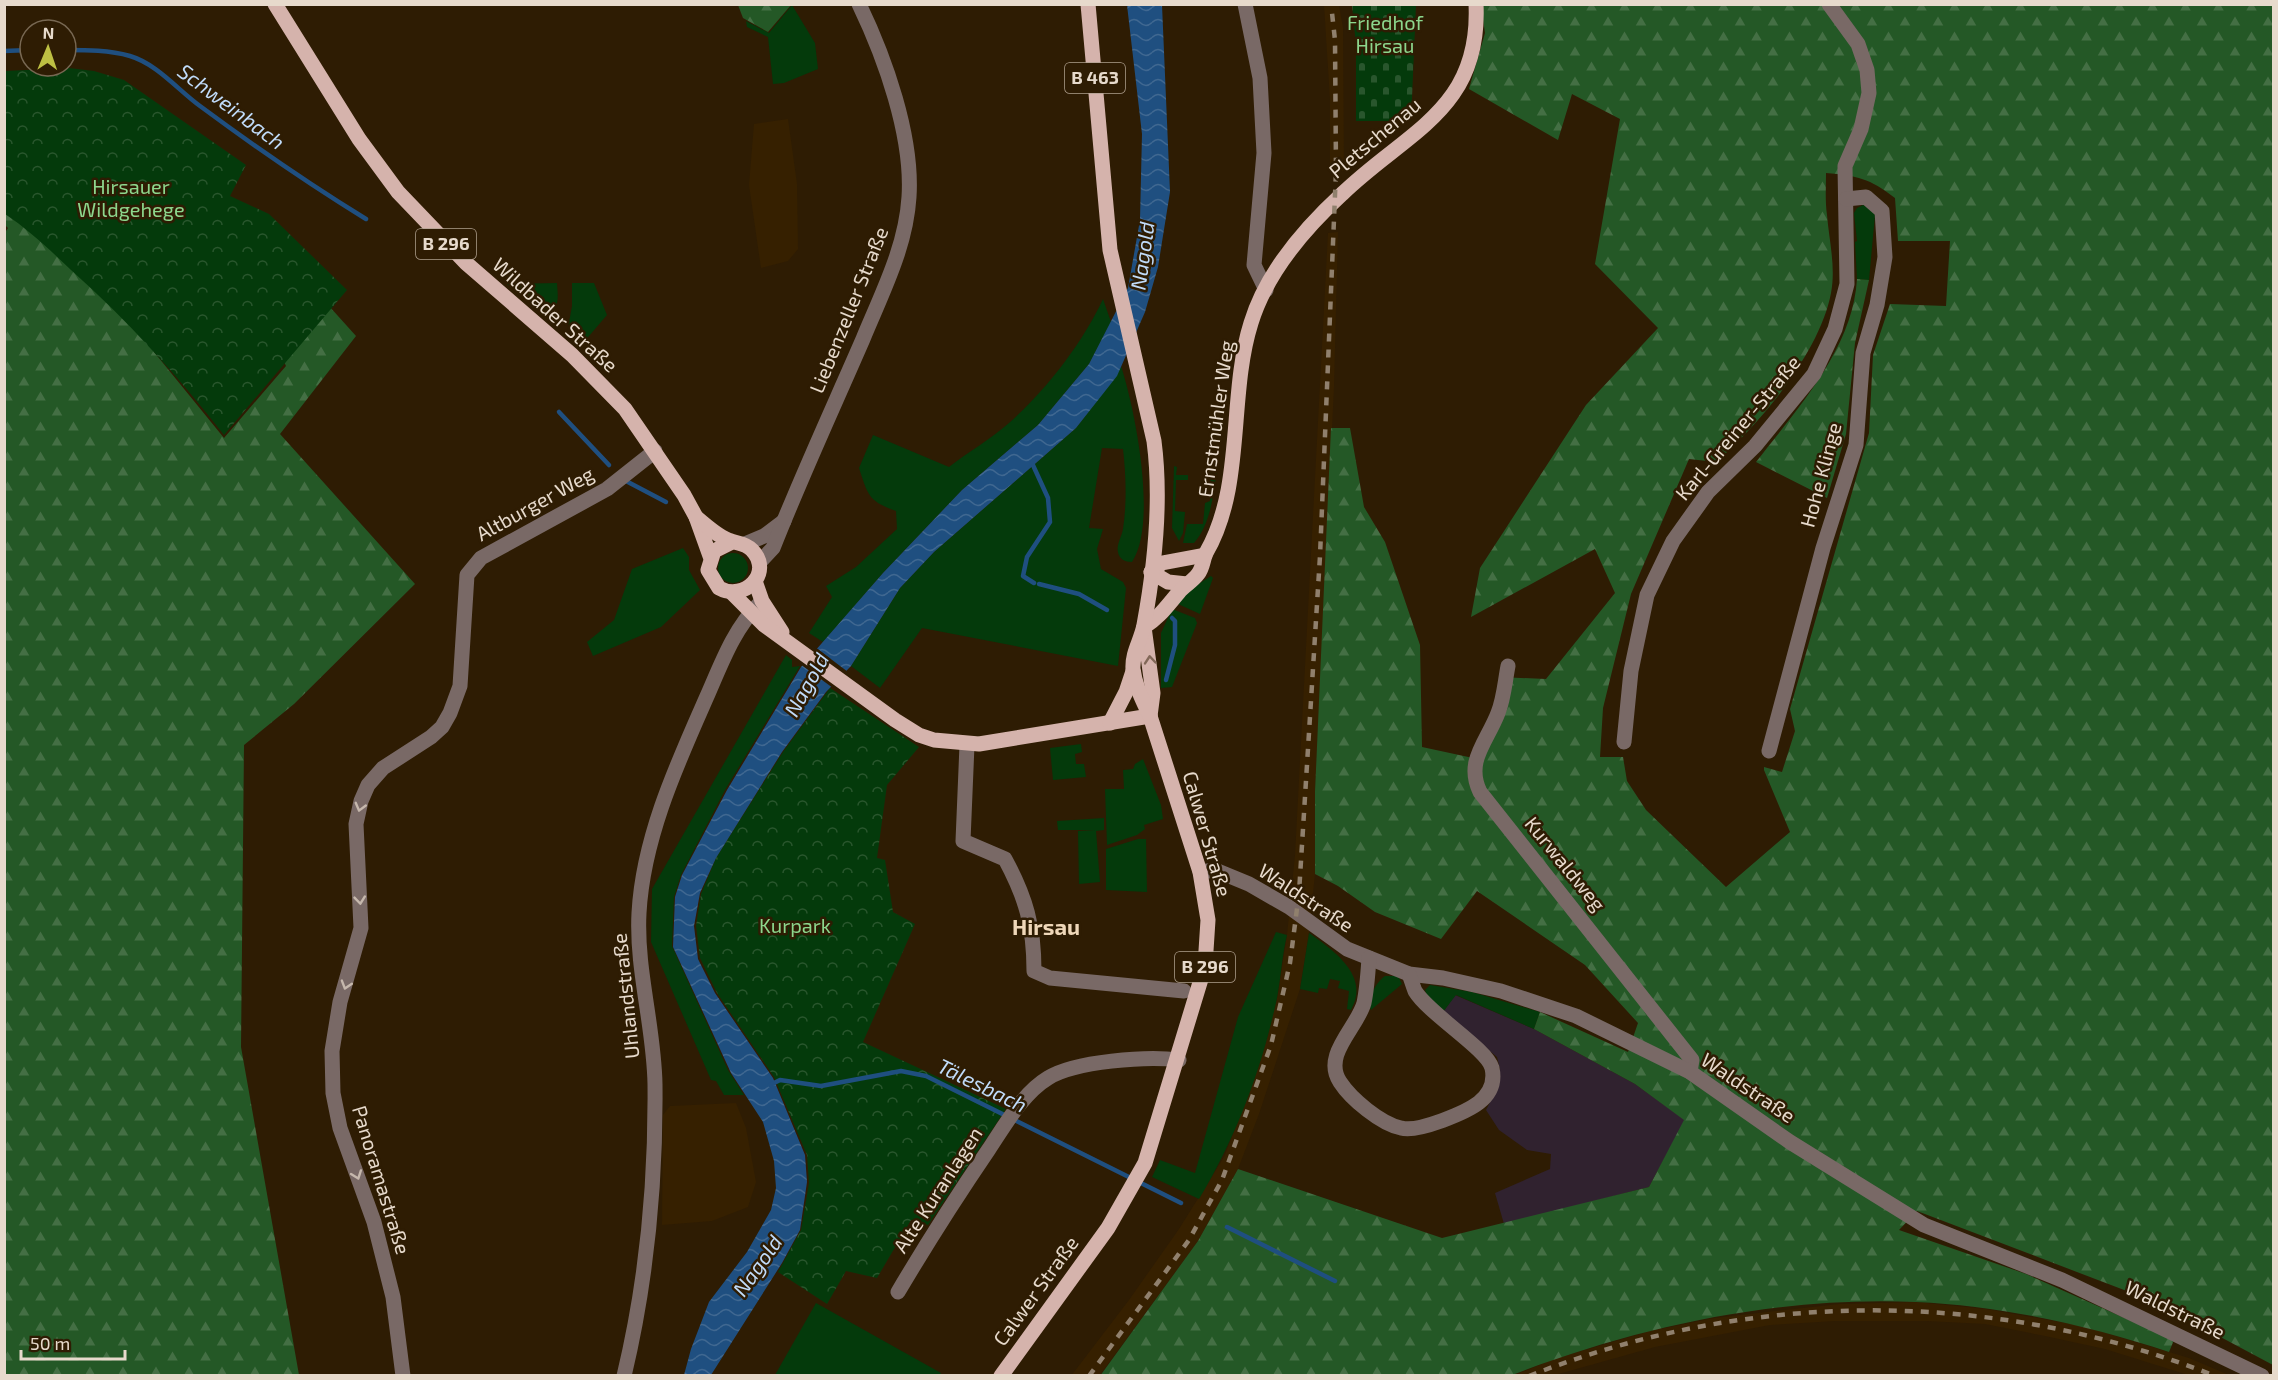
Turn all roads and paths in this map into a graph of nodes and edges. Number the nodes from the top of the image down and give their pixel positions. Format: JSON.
{"nodes":[{"id":1,"x":274,"y":4,"type":"edge"},
{"id":2,"x":859,"y":4,"type":"edge"},
{"id":3,"x":1088,"y":4,"type":"edge"},
{"id":4,"x":1245,"y":4,"type":"edge"},
{"id":5,"x":1476,"y":4,"type":"edge"},
{"id":6,"x":1829,"y":4,"type":"edge"},
{"id":7,"x":1846,"y":199,"type":"junction"},
{"id":8,"x":1266,"y":290,"type":"junction"},
{"id":9,"x":655,"y":451,"type":"junction"},
{"id":10,"x":696,"y":517,"type":"junction"},
{"id":11,"x":784,"y":521,"type":"junction"},
{"id":12,"x":738,"y":543,"type":"junction"},
{"id":13,"x":1205,"y":555,"type":"junction"},
{"id":14,"x":710,"y":556,"type":"junction"},
{"id":15,"x":759,"y":563,"type":"junction"},
{"id":16,"x":1151,"y":572,"type":"junction"},
{"id":17,"x":755,"y":581,"type":"junction"},
{"id":18,"x":1187,"y":584,"type":"junction"},
{"id":19,"x":732,"y":593,"type":"junction"},
{"id":20,"x":762,"y":601,"type":"junction"},
{"id":21,"x":751,"y":612,"type":"junction"},
{"id":22,"x":1144,"y":627,"type":"junction"},
{"id":23,"x":792,"y":644,"type":"junction"},
{"id":24,"x":1508,"y":666,"type":"dead end"},
{"id":25,"x":1133,"y":669,"type":"junction"},
{"id":26,"x":1150,"y":716,"type":"junction"},
{"id":27,"x":1110,"y":723,"type":"junction"},
{"id":28,"x":1624,"y":742,"type":"dead end"},
{"id":29,"x":967,"y":745,"type":"junction"},
{"id":30,"x":1769,"y":751,"type":"dead end"},
{"id":31,"x":393,"y":761,"type":"joint"},
{"id":32,"x":1200,"y":872,"type":"junction"},
{"id":33,"x":1369,"y":958,"type":"junction"},
{"id":34,"x":1409,"y":974,"type":"junction"},
{"id":35,"x":1184,"y":991,"type":"dead end"},
{"id":36,"x":1179,"y":1060,"type":"junction"},
{"id":37,"x":1690,"y":1072,"type":"junction"},
{"id":38,"x":898,"y":1292,"type":"dead end"},
{"id":39,"x":403,"y":1376,"type":"edge"},
{"id":40,"x":624,"y":1376,"type":"edge"},
{"id":41,"x":1000,"y":1376,"type":"edge"},
{"id":42,"x":2262,"y":1376,"type":"edge"}],
"edges":[{"from":1,"to":9,"type":"main road","name":"Wildbader Straße","number":"B 296"},
{"from":2,"to":11,"type":"street","name":"Liebenzeller Straße"},
{"from":3,"to":16,"type":"main road","number":"B 463"},
{"from":4,"to":8,"type":"street"},
{"from":5,"to":8,"type":"main road","name":"Pletschenau"},
{"from":6,"to":7,"type":"street","name":"Karl-Greiner-Straße"},
{"from":7,"to":28,"type":"street","name":"Karl-Greiner-Straße"},
{"from":7,"to":30,"type":"street","name":"Hohe Klinge"},
{"from":8,"to":13,"type":"main road","name":"Ernstmühler Weg"},
{"from":9,"to":10,"type":"main road","name":"Wildbader Straße","number":"B 296"},
{"from":9,"to":31,"type":"street","name":"Altburger Weg"},
{"from":10,"to":12,"type":"main road","name":"Wildbader Straße","number":"B 296"},
{"from":10,"to":14,"type":"main road","name":"Wildbader Straße","number":"B 296"},
{"from":11,"to":12,"type":"street"},
{"from":11,"to":15,"type":"street","name":"Liebenzeller Straße"},
{"from":12,"to":14,"type":"main road"},
{"from":12,"to":15,"type":"main road","number":"B 296"},
{"from":13,"to":16,"type":"main road"},
{"from":13,"to":18,"type":"main road","name":"Ernstmühler Weg"},
{"from":14,"to":19,"type":"main road","number":"B 296"},
{"from":15,"to":17,"type":"main road"},
{"from":16,"to":18,"type":"main road"},
{"from":16,"to":22,"type":"main road","number":"B 463"},
{"from":17,"to":19,"type":"main road"},
{"from":17,"to":20,"type":"main road","number":"B 296"},
{"from":18,"to":22,"type":"main road","name":"Ernstmühler Weg"},
{"from":19,"to":21,"type":"main road","number":"B 296"},
{"from":20,"to":21,"type":"street","name":"Uhlandstraße"},
{"from":20,"to":23,"type":"main road","number":"B 296"},
{"from":21,"to":23,"type":"main road","number":"B 296"},
{"from":21,"to":40,"type":"street","name":"Uhlandstraße"},
{"from":22,"to":25,"type":"main road","number":"B 463"},
{"from":26,"to":22,"type":"main road","number":"B 463","one_way":true},
{"from":23,"to":29,"type":"main road","number":"B 296"},
{"from":24,"to":37,"type":"street","name":"Kurwaldweg"},
{"from":25,"to":26,"type":"main road","number":"B 463"},
{"from":25,"to":27,"type":"main road"},
{"from":26,"to":27,"type":"main road","number":"B 296"},
{"from":26,"to":32,"type":"main road","name":"Calwer Straße","number":"B 296"},
{"from":27,"to":29,"type":"main road","number":"B 296"},
{"from":29,"to":35,"type":"street"},
{"from":31,"to":39,"type":"street","name":"Panoramastraße","one_way":true},
{"from":32,"to":33,"type":"street","name":"Waldstraße"},
{"from":32,"to":36,"type":"main road","name":"Calwer Straße","number":"B 296"},
{"from":33,"to":34,"type":"street","name":"Waldstraße"},
{"from":33,"to":34,"type":"street"},
{"from":34,"to":37,"type":"street","name":"Waldstraße"},
{"from":36,"to":38,"type":"street","name":"Alte Kuranlagen"},
{"from":36,"to":41,"type":"main road","name":"Calwer Straße","number":"B 296"},
{"from":37,"to":42,"type":"street","name":"Waldstraße"}]}
